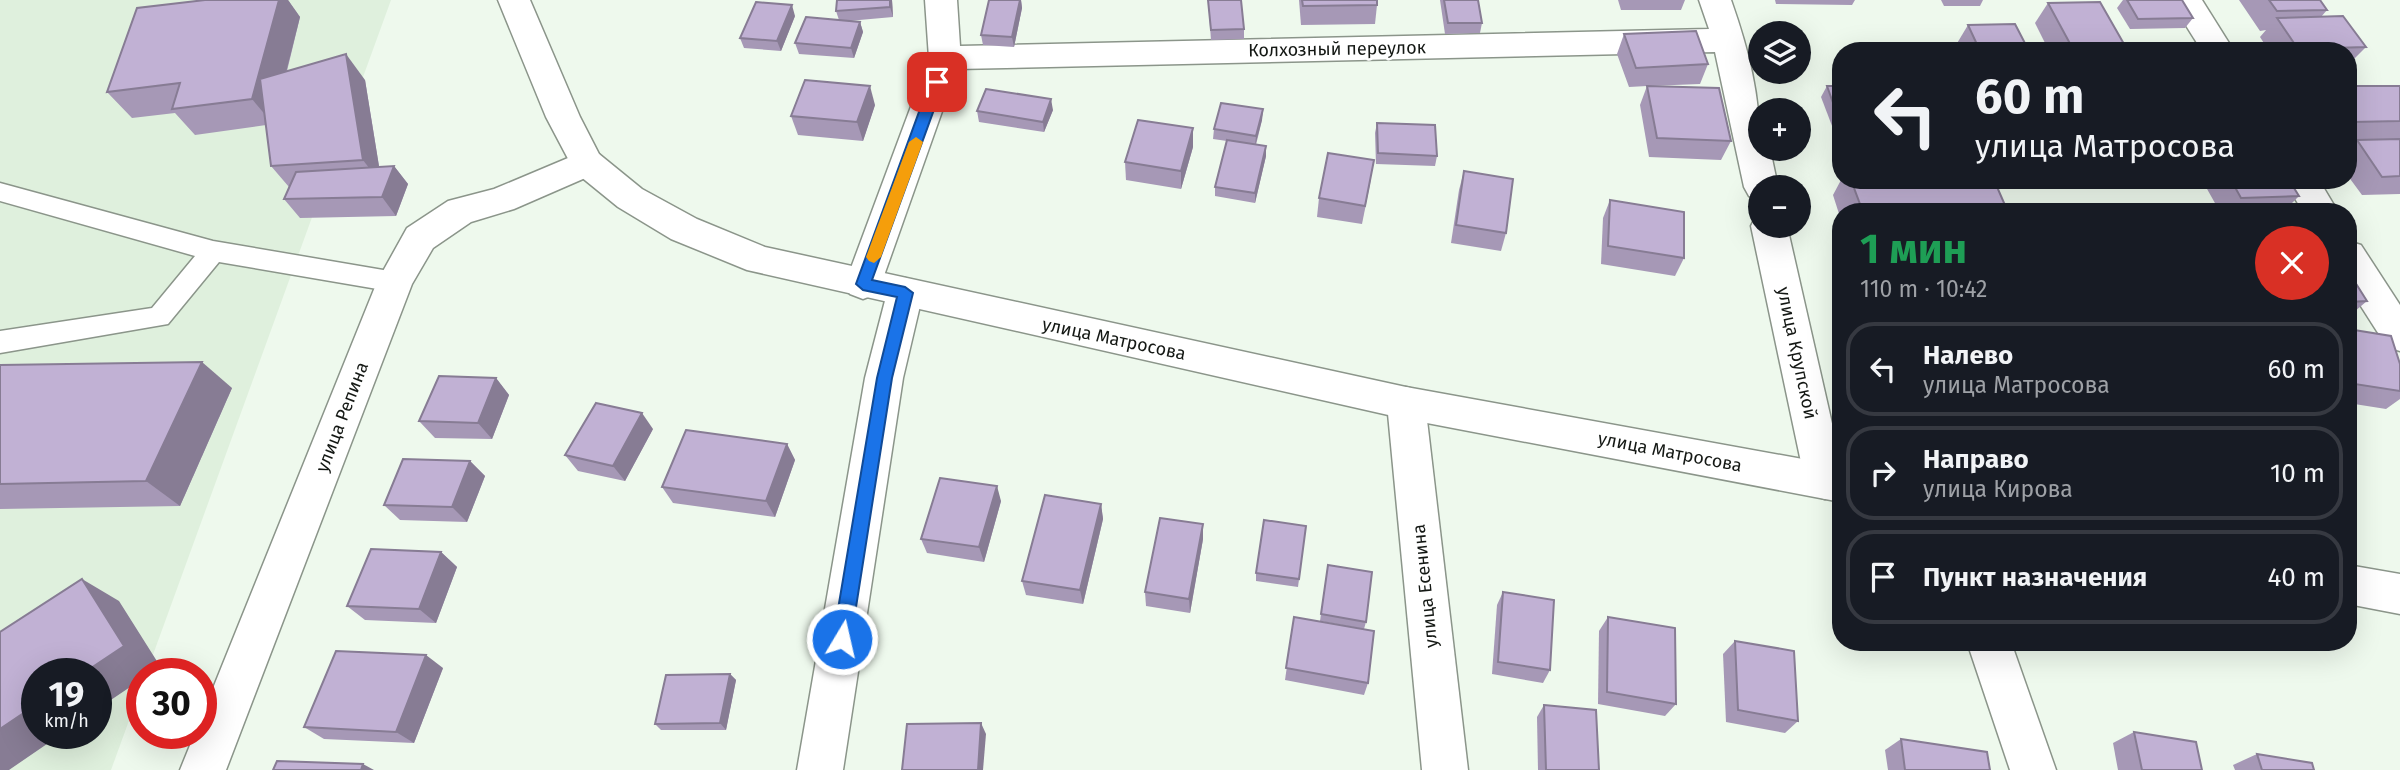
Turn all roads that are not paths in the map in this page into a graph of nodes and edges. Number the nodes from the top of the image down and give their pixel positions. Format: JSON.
{"nodes":[{"id":1,"x":514,"y":0,"type":"edge"},
{"id":2,"x":941,"y":0,"type":"edge"},
{"id":3,"x":1714,"y":0,"type":"edge"},
{"id":4,"x":2186,"y":0,"type":"edge"},
{"id":5,"x":1729,"y":40,"type":"junction"},
{"id":6,"x":2212,"y":42,"type":"edge"},
{"id":7,"x":946,"y":58,"type":"junction"},
{"id":8,"x":587,"y":163,"type":"junction"},
{"id":9,"x":1758,"y":175,"type":"edge"},
{"id":10,"x":0,"y":192,"type":"edge"},
{"id":11,"x":1772,"y":238,"type":"edge"},
{"id":12,"x":213,"y":251,"type":"junction"},
{"id":13,"x":2357,"y":269,"type":"edge"},
{"id":14,"x":395,"y":282,"type":"junction"},
{"id":15,"x":863,"y":284,"type":"junction"},
{"id":16,"x":905,"y":293,"type":"junction"},
{"id":17,"x":2400,"y":335,"type":"edge"},
{"id":18,"x":0,"y":342,"type":"edge"},
{"id":19,"x":1406,"y":403,"type":"junction"},
{"id":20,"x":1832,"y":478,"type":"edge"},
{"id":21,"x":1832,"y":482,"type":"edge"},
{"id":22,"x":2357,"y":585,"type":"edge"},
{"id":23,"x":2400,"y":594,"type":"edge"},
{"id":24,"x":1992,"y":651,"type":"edge"},
{"id":25,"x":203,"y":770,"type":"edge"},
{"id":26,"x":820,"y":770,"type":"edge"},
{"id":27,"x":1445,"y":770,"type":"edge"},
{"id":28,"x":2033,"y":770,"type":"edge"}],
"edges":[{"from":1,"to":8,"type":"street","name":"улица Матросова"},
{"from":2,"to":7,"type":"street"},
{"from":3,"to":5,"type":"street"},
{"from":4,"to":6,"type":"street"},
{"from":5,"to":7,"type":"street","name":"Колхозный переулок"},
{"from":5,"to":9,"type":"street"},
{"from":7,"to":15,"type":"street"},
{"from":8,"to":14,"type":"street","name":"улица Репина"},
{"from":8,"to":15,"type":"street","name":"улица Матросова"},
{"from":10,"to":12,"type":"lane"},
{"from":11,"to":20,"type":"street","name":"улица Крупской"},
{"from":12,"to":14,"type":"lane"},
{"from":12,"to":18,"type":"lane"},
{"from":13,"to":17,"type":"street"},
{"from":14,"to":25,"type":"street","name":"улица Репина"},
{"from":15,"to":16,"type":"street","name":"улица Матросова"},
{"from":16,"to":19,"type":"street","name":"улица Матросова"},
{"from":16,"to":26,"type":"street"},
{"from":19,"to":21,"type":"street","name":"улица Матросова"},
{"from":19,"to":27,"type":"street","name":"улица Есенина"},
{"from":22,"to":23,"type":"street"},
{"from":24,"to":28,"type":"street"}]}
